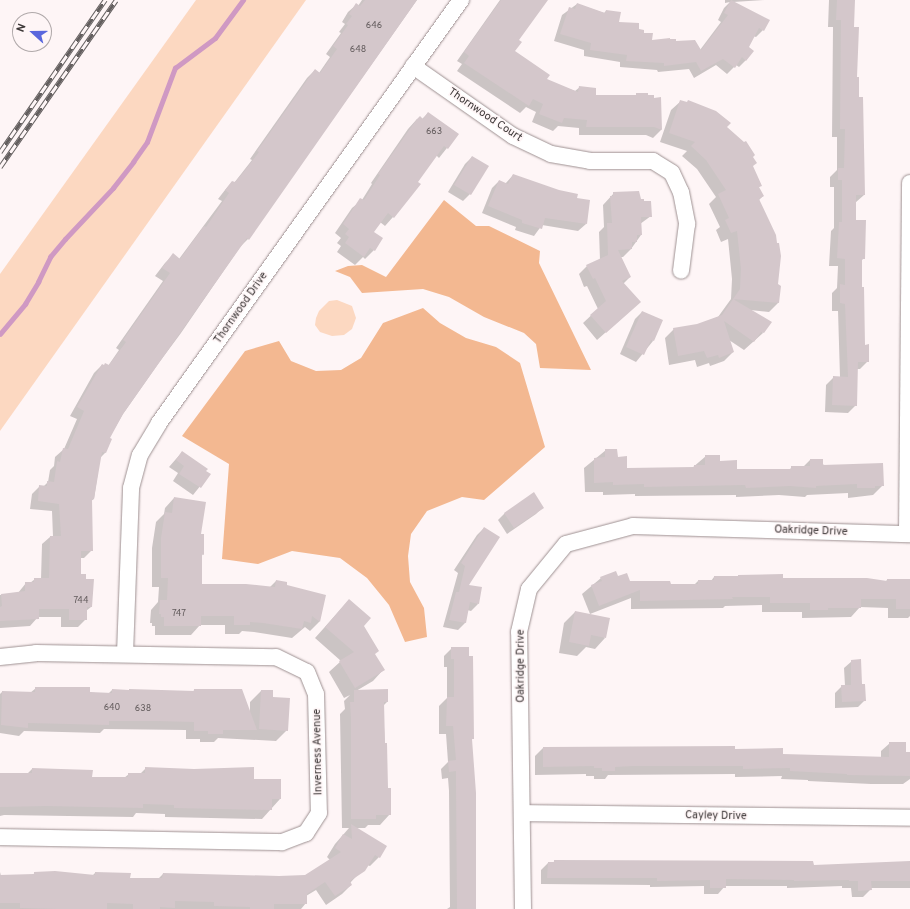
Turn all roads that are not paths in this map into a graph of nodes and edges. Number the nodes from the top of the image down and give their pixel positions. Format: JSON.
{"nodes":[{"id":1,"x":460,"y":0,"type":"edge"},
{"id":2,"x":413,"y":66,"type":"junction"},
{"id":3,"x":910,"y":183,"type":"edge"},
{"id":4,"x":681,"y":271,"type":"dead end"},
{"id":5,"x":909,"y":534,"type":"edge"},
{"id":6,"x":126,"y":654,"type":"junction"},
{"id":7,"x":0,"y":657,"type":"edge"},
{"id":8,"x":522,"y":813,"type":"junction"},
{"id":9,"x":910,"y":818,"type":"edge"},
{"id":10,"x":0,"y":837,"type":"edge"},
{"id":11,"x":522,"y":909,"type":"edge"}],
"edges":[{"from":1,"to":2,"type":"street","name":"Thornwood Drive"},
{"from":2,"to":4,"type":"street","name":"Thornwood Court"},
{"from":2,"to":6,"type":"street","name":"Thornwood Drive"},
{"from":3,"to":5,"type":"street"},
{"from":5,"to":8,"type":"street","name":"Oakridge Drive"},
{"from":6,"to":7,"type":"street","name":"Inverness Avenue"},
{"from":6,"to":10,"type":"street","name":"Inverness Avenue"},
{"from":8,"to":9,"type":"street","name":"Cayley Drive"},
{"from":8,"to":11,"type":"street","name":"Oakridge Drive"}]}
